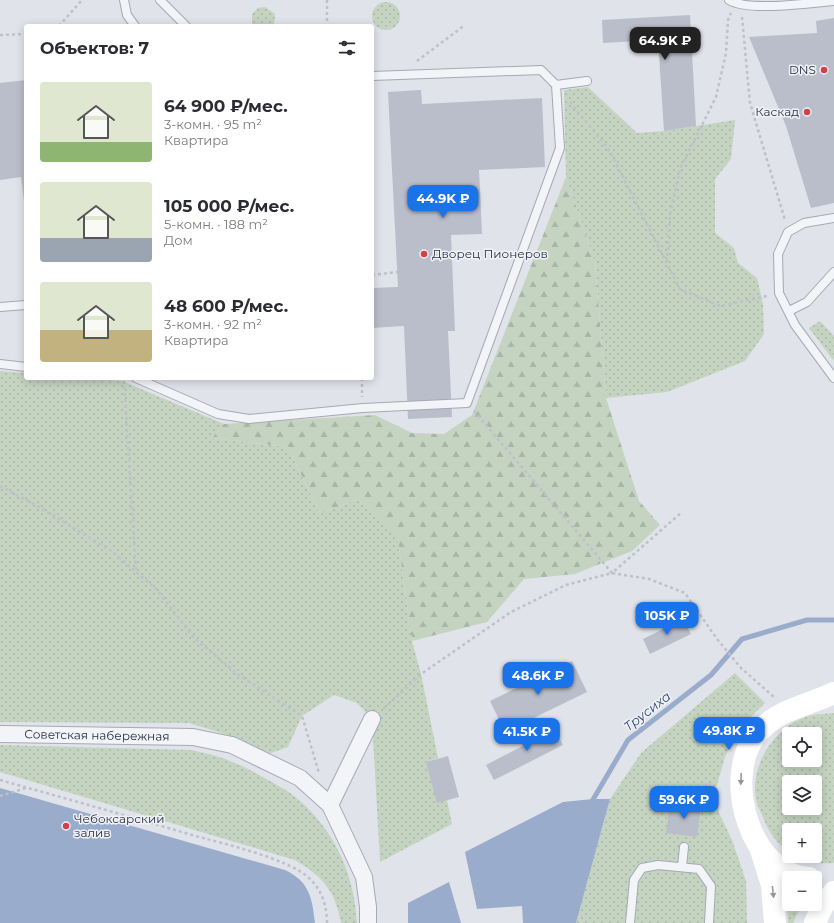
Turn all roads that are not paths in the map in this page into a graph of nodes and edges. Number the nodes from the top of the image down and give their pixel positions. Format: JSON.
{"nodes":[{"id":1,"x":124,"y":0,"type":"edge"},
{"id":2,"x":160,"y":0,"type":"edge"},
{"id":3,"x":834,"y":1,"type":"edge"},
{"id":4,"x":735,"y":3,"type":"edge"},
{"id":5,"x":134,"y":24,"type":"edge"},
{"id":6,"x":184,"y":24,"type":"edge"},
{"id":7,"x":374,"y":76,"type":"edge"},
{"id":8,"x":587,"y":81,"type":"dead end"},
{"id":9,"x":556,"y":85,"type":"junction"},
{"id":10,"x":834,"y":218,"type":"edge"},
{"id":11,"x":834,"y":272,"type":"edge"},
{"id":12,"x":24,"y":305,"type":"edge"},
{"id":13,"x":0,"y":307,"type":"edge"},
{"id":14,"x":789,"y":311,"type":"junction"},
{"id":15,"x":0,"y":364,"type":"edge"},
{"id":16,"x":24,"y":367,"type":"edge"},
{"id":17,"x":834,"y":378,"type":"edge"},
{"id":18,"x":141,"y":380,"type":"edge"},
{"id":19,"x":834,"y":693,"type":"edge"},
{"id":20,"x":834,"y":701,"type":"edge"},
{"id":21,"x":808,"y":704,"type":"junction"},
{"id":22,"x":372,"y":719,"type":"road end"},
{"id":23,"x":0,"y":734,"type":"edge"},
{"id":24,"x":330,"y":806,"type":"junction"},
{"id":25,"x":758,"y":842,"type":"junction"},
{"id":26,"x":684,"y":847,"type":"dead end"},
{"id":27,"x":682,"y":867,"type":"junction"},
{"id":28,"x":786,"y":871,"type":"edge"},
{"id":29,"x":822,"y":878,"type":"edge"},
{"id":30,"x":834,"y":878,"type":"edge"},
{"id":31,"x":834,"y":892,"type":"edge"},
{"id":32,"x":368,"y":923,"type":"edge"},
{"id":33,"x":630,"y":923,"type":"edge"},
{"id":34,"x":709,"y":923,"type":"edge"},
{"id":35,"x":775,"y":923,"type":"edge"},
{"id":36,"x":815,"y":923,"type":"edge"}],
"edges":[{"from":1,"to":5,"type":"lane"},
{"from":2,"to":6,"type":"lane"},
{"from":3,"to":4,"type":"lane"},
{"from":7,"to":9,"type":"lane"},
{"from":8,"to":9,"type":"lane"},
{"from":9,"to":18,"type":"lane"},
{"from":10,"to":14,"type":"lane"},
{"from":11,"to":14,"type":"lane"},
{"from":12,"to":13,"type":"lane"},
{"from":14,"to":17,"type":"lane"},
{"from":15,"to":16,"type":"lane"},
{"from":19,"to":21,"type":"main road"},
{"from":20,"to":21,"type":"main road"},
{"from":21,"to":25,"type":"main road","one_way":true},
{"from":22,"to":24,"type":"street"},
{"from":23,"to":24,"type":"street","name":"Советская набережная"},
{"from":24,"to":32,"type":"street"},
{"from":25,"to":28,"type":"main road"},
{"from":25,"to":35,"type":"main road","one_way":true},
{"from":26,"to":27,"type":"lane"},
{"from":27,"to":33,"type":"lane"},
{"from":27,"to":34,"type":"lane"},
{"from":29,"to":30,"type":"main road"},
{"from":31,"to":36,"type":"main road"}]}
